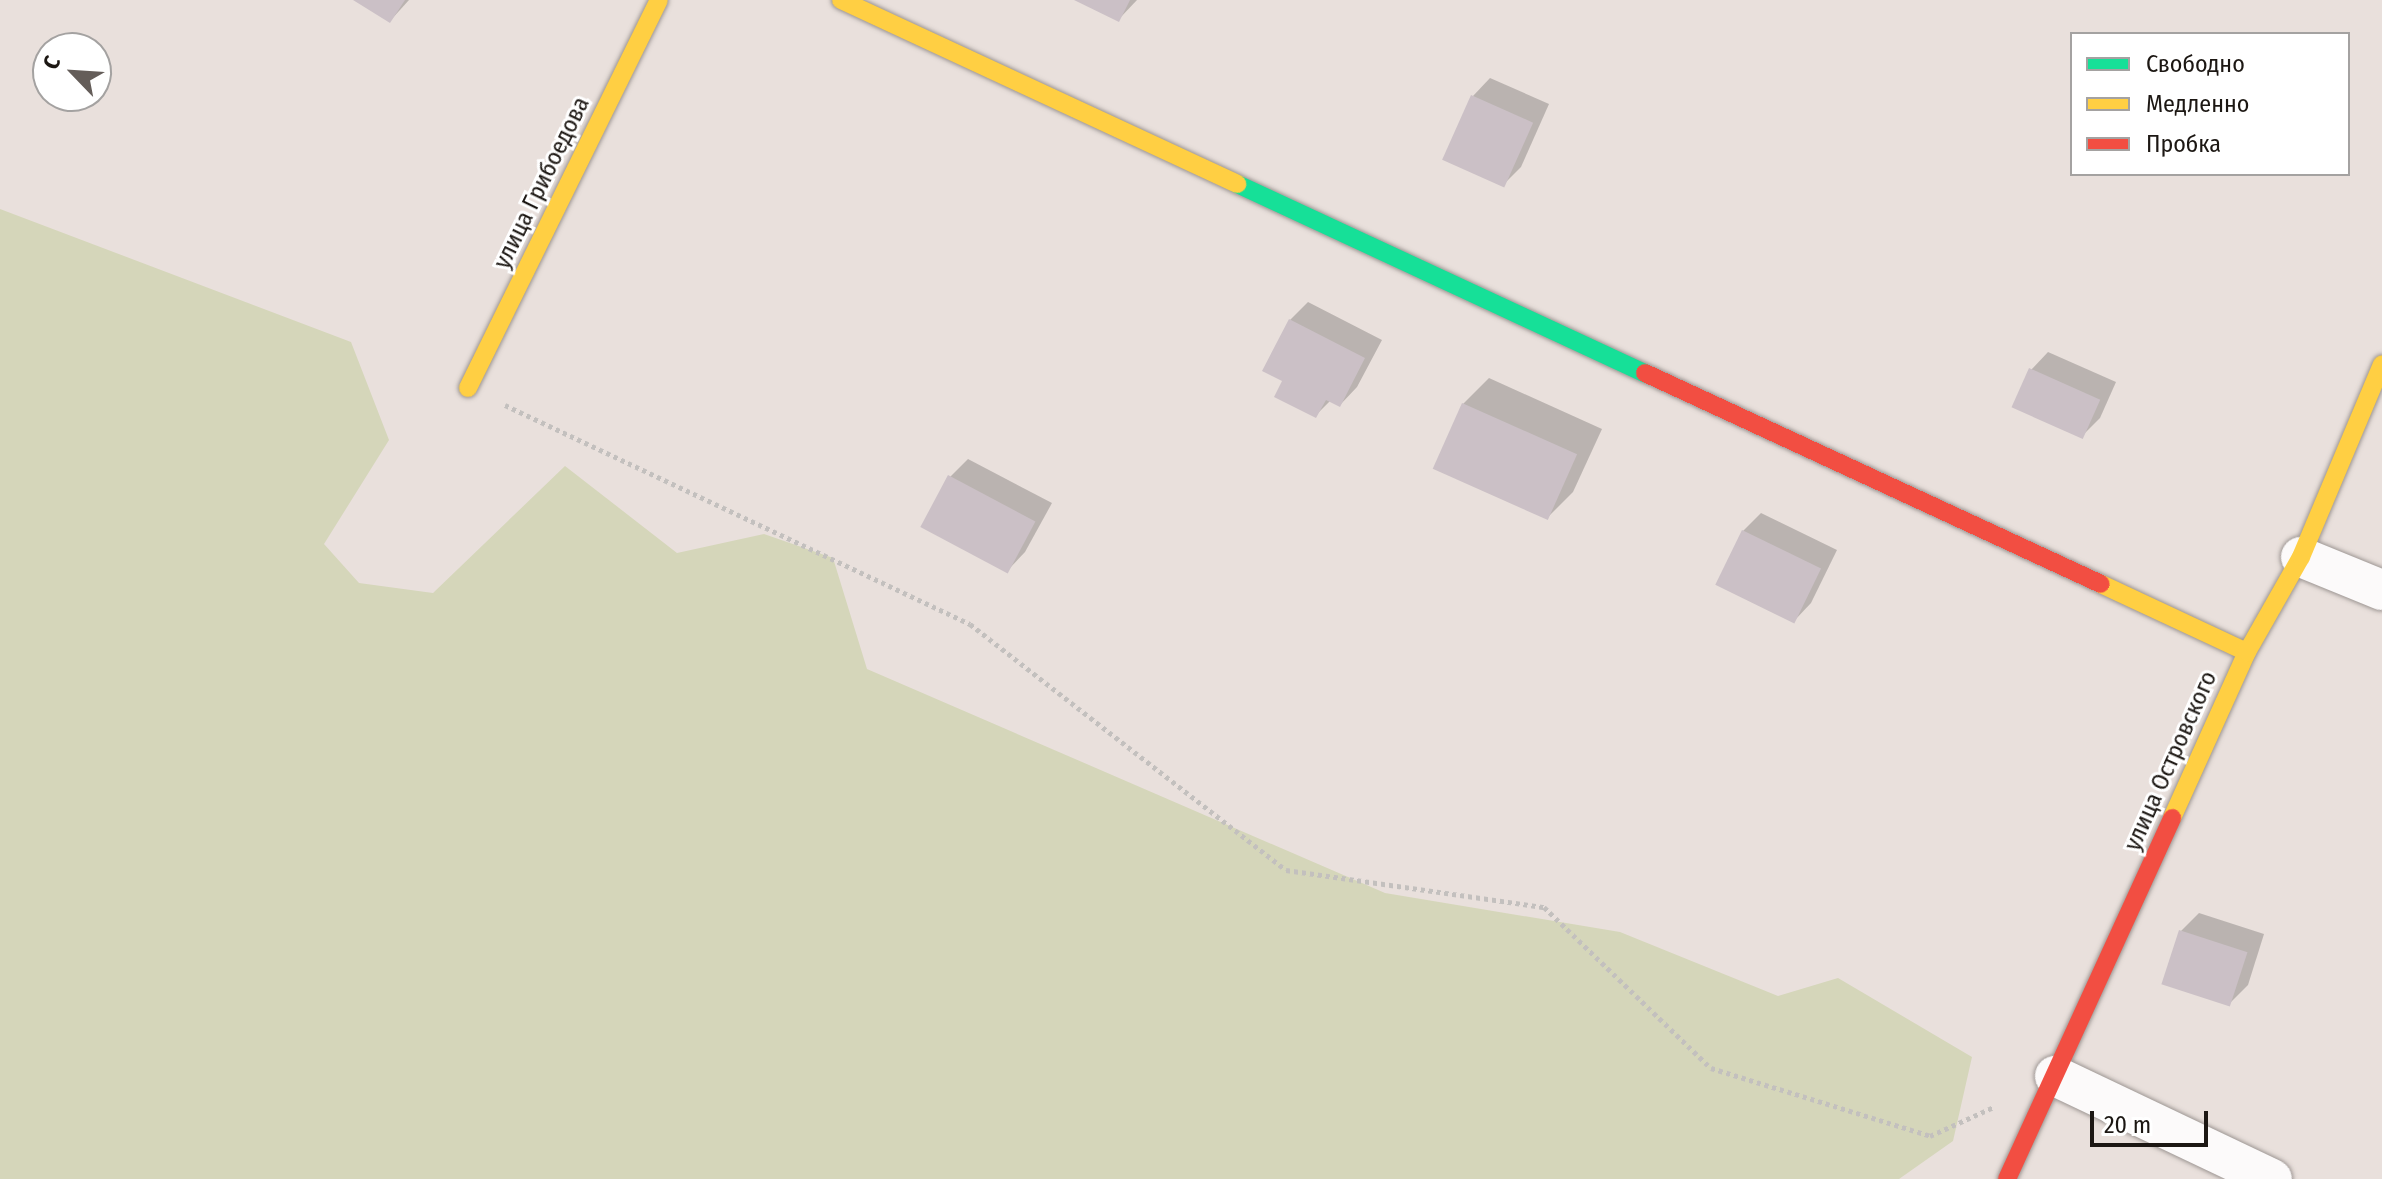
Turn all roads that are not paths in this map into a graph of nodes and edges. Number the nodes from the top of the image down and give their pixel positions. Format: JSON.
{"nodes":[{"id":1,"x":659,"y":0,"type":"edge"},
{"id":2,"x":841,"y":0,"type":"edge"},
{"id":3,"x":2382,"y":364,"type":"edge"},
{"id":4,"x":468,"y":388,"type":"road end"},
{"id":5,"x":2301,"y":557,"type":"junction"},
{"id":6,"x":2382,"y":590,"type":"edge"},
{"id":7,"x":2247,"y":652,"type":"junction"},
{"id":8,"x":2055,"y":1076,"type":"junction"},
{"id":9,"x":2007,"y":1179,"type":"edge"},
{"id":10,"x":2272,"y":1179,"type":"edge"}],
"edges":[{"from":1,"to":4,"type":"street","name":"улица Грибоедова"},
{"from":2,"to":7,"type":"street"},
{"from":3,"to":5,"type":"street","name":"улица Островского"},
{"from":5,"to":6,"type":"street"},
{"from":5,"to":7,"type":"street","name":"улица Островского"},
{"from":7,"to":8,"type":"street","name":"улица Островского"},
{"from":8,"to":9,"type":"street","name":"улица Островского"},
{"from":8,"to":10,"type":"street"}]}
